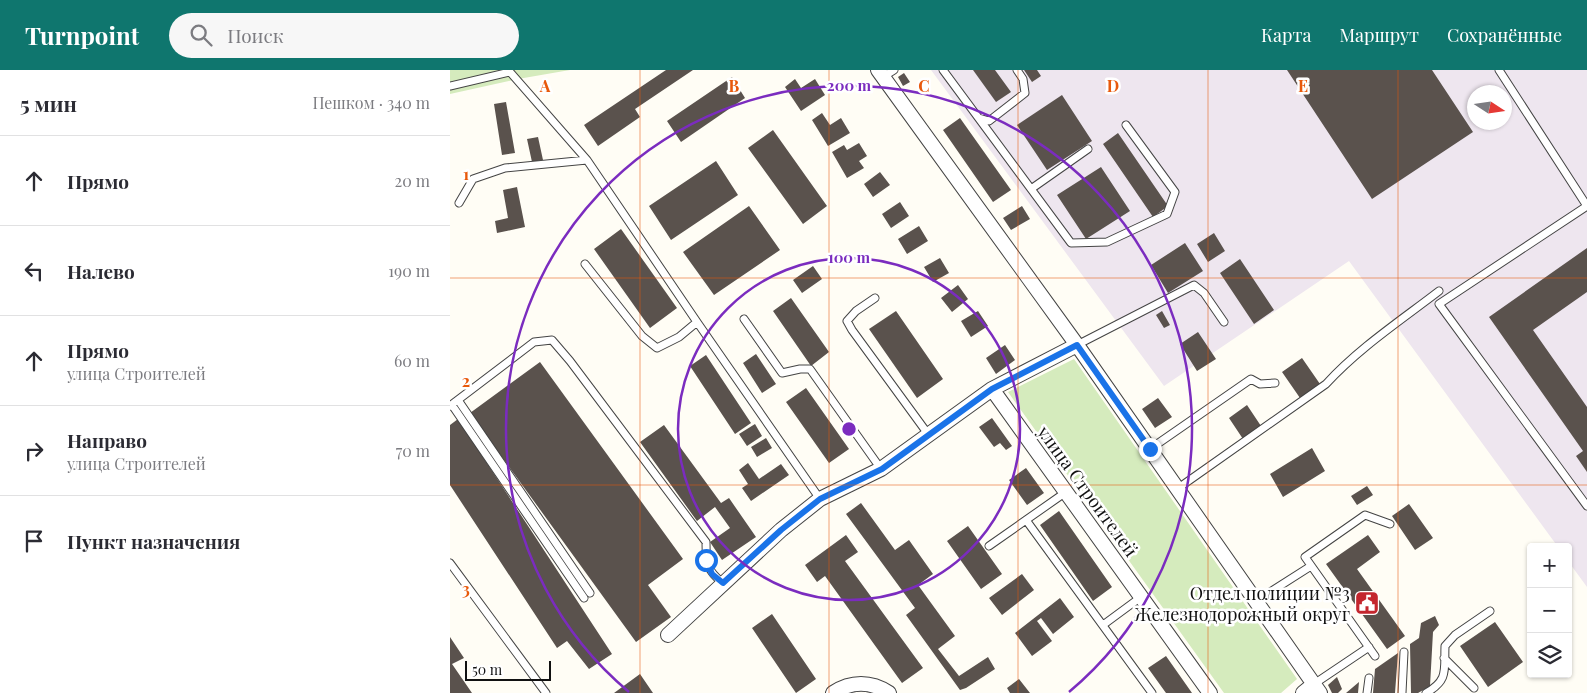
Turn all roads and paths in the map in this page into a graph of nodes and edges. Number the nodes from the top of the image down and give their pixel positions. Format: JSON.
{"nodes":[{"id":1,"x":942,"y":70,"type":"edge"},
{"id":2,"x":1017,"y":70,"type":"edge"},
{"id":3,"x":1499,"y":70,"type":"edge"},
{"id":4,"x":885,"y":72,"type":"edge"},
{"id":5,"x":450,"y":86,"type":"edge"},
{"id":6,"x":979,"y":118,"type":"junction"},
{"id":7,"x":1126,"y":125,"type":"dead end"},
{"id":8,"x":1088,"y":149,"type":"dead end"},
{"id":9,"x":587,"y":160,"type":"junction"},
{"id":10,"x":1031,"y":189,"type":"junction"},
{"id":11,"x":459,"y":203,"type":"dead end"},
{"id":12,"x":1587,"y":206,"type":"edge"},
{"id":13,"x":585,"y":264,"type":"dead end"},
{"id":14,"x":1439,"y":291,"type":"dead end"},
{"id":15,"x":875,"y":298,"type":"dead end"},
{"id":16,"x":744,"y":319,"type":"dead end"},
{"id":17,"x":697,"y":322,"type":"junction"},
{"id":18,"x":1224,"y":322,"type":"dead end"},
{"id":19,"x":1077,"y":345,"type":"junction"},
{"id":20,"x":1275,"y":383,"type":"dead end"},
{"id":21,"x":992,"y":389,"type":"junction"},
{"id":22,"x":453,"y":404,"type":"edge"},
{"id":23,"x":928,"y":434,"type":"junction"},
{"id":24,"x":1150,"y":449,"type":"junction"},
{"id":25,"x":882,"y":469,"type":"junction"},
{"id":26,"x":1177,"y":488,"type":"junction"},
{"id":27,"x":1066,"y":492,"type":"junction"},
{"id":28,"x":820,"y":499,"type":"junction"},
{"id":29,"x":1587,"y":506,"type":"edge"},
{"id":30,"x":1026,"y":520,"type":"junction"},
{"id":31,"x":1390,"y":524,"type":"dead end"},
{"id":32,"x":989,"y":546,"type":"dead end"},
{"id":33,"x":450,"y":563,"type":"edge"},
{"id":34,"x":1311,"y":566,"type":"junction"},
{"id":35,"x":723,"y":583,"type":"junction"},
{"id":36,"x":590,"y":593,"type":"dead end"},
{"id":37,"x":1141,"y":597,"type":"junction"},
{"id":38,"x":584,"y":598,"type":"dead end"},
{"id":39,"x":1256,"y":601,"type":"junction"},
{"id":40,"x":1490,"y":611,"type":"dead end"},
{"id":41,"x":1103,"y":625,"type":"junction"},
{"id":42,"x":668,"y":635,"type":"dead end"},
{"id":43,"x":1369,"y":646,"type":"junction"},
{"id":44,"x":1404,"y":652,"type":"dead end"},
{"id":45,"x":1375,"y":656,"type":"dead end"},
{"id":46,"x":1444,"y":658,"type":"junction"},
{"id":47,"x":1369,"y":678,"type":"dead end"},
{"id":48,"x":1474,"y":688,"type":"dead end"},
{"id":49,"x":1317,"y":689,"type":"edge"},
{"id":50,"x":546,"y":693,"type":"edge"},
{"id":51,"x":832,"y":693,"type":"edge"},
{"id":52,"x":889,"y":693,"type":"edge"},
{"id":53,"x":1152,"y":693,"type":"edge"},
{"id":54,"x":1210,"y":693,"type":"edge"},
{"id":55,"x":1303,"y":693,"type":"edge"},
{"id":56,"x":1367,"y":693,"type":"edge"},
{"id":57,"x":1402,"y":693,"type":"edge"},
{"id":58,"x":1426,"y":693,"type":"edge"}],
"edges":[{"from":1,"to":6,"type":"lane"},
{"from":2,"to":6,"type":"lane"},
{"from":3,"to":12,"type":"lane"},
{"from":4,"to":19,"type":"street"},
{"from":5,"to":9,"type":"lane"},
{"from":6,"to":10,"type":"lane"},
{"from":7,"to":10,"type":"lane"},
{"from":8,"to":10,"type":"lane"},
{"from":9,"to":11,"type":"lane"},
{"from":9,"to":17,"type":"lane"},
{"from":12,"to":29,"type":"lane"},
{"from":13,"to":17,"type":"lane"},
{"from":14,"to":26,"type":"lane"},
{"from":15,"to":23,"type":"lane"},
{"from":16,"to":25,"type":"lane"},
{"from":17,"to":28,"type":"lane"},
{"from":18,"to":19,"type":"lane"},
{"from":19,"to":21,"type":"street"},
{"from":19,"to":24,"type":"street"},
{"from":20,"to":24,"type":"lane"},
{"from":21,"to":23,"type":"street"},
{"from":21,"to":27,"type":"street","name":"улица Строителей"},
{"from":22,"to":35,"type":"lane"},
{"from":22,"to":36,"type":"lane"},
{"from":22,"to":38,"type":"lane"},
{"from":23,"to":25,"type":"street"},
{"from":24,"to":26,"type":"street"},
{"from":25,"to":28,"type":"street"},
{"from":26,"to":39,"type":"street"},
{"from":27,"to":30,"type":"lane"},
{"from":27,"to":37,"type":"street","name":"улица Строителей"},
{"from":28,"to":35,"type":"street"},
{"from":30,"to":32,"type":"lane"},
{"from":30,"to":41,"type":"lane"},
{"from":31,"to":34,"type":"lane"},
{"from":33,"to":50,"type":"lane"},
{"from":34,"to":39,"type":"lane"},
{"from":34,"to":43,"type":"lane"},
{"from":35,"to":42,"type":"street"},
{"from":37,"to":41,"type":"lane"},
{"from":37,"to":54,"type":"street","name":"улица Строителей"},
{"from":39,"to":49,"type":"street"},
{"from":40,"to":46,"type":"lane"},
{"from":41,"to":53,"type":"lane"},
{"from":43,"to":45,"type":"lane"},
{"from":43,"to":49,"type":"lane"},
{"from":44,"to":57,"type":"lane"},
{"from":46,"to":48,"type":"lane"},
{"from":46,"to":58,"type":"lane"},
{"from":47,"to":56,"type":"lane"},
{"from":49,"to":55,"type":"street"},
{"from":51,"to":52,"type":"street"}]}
